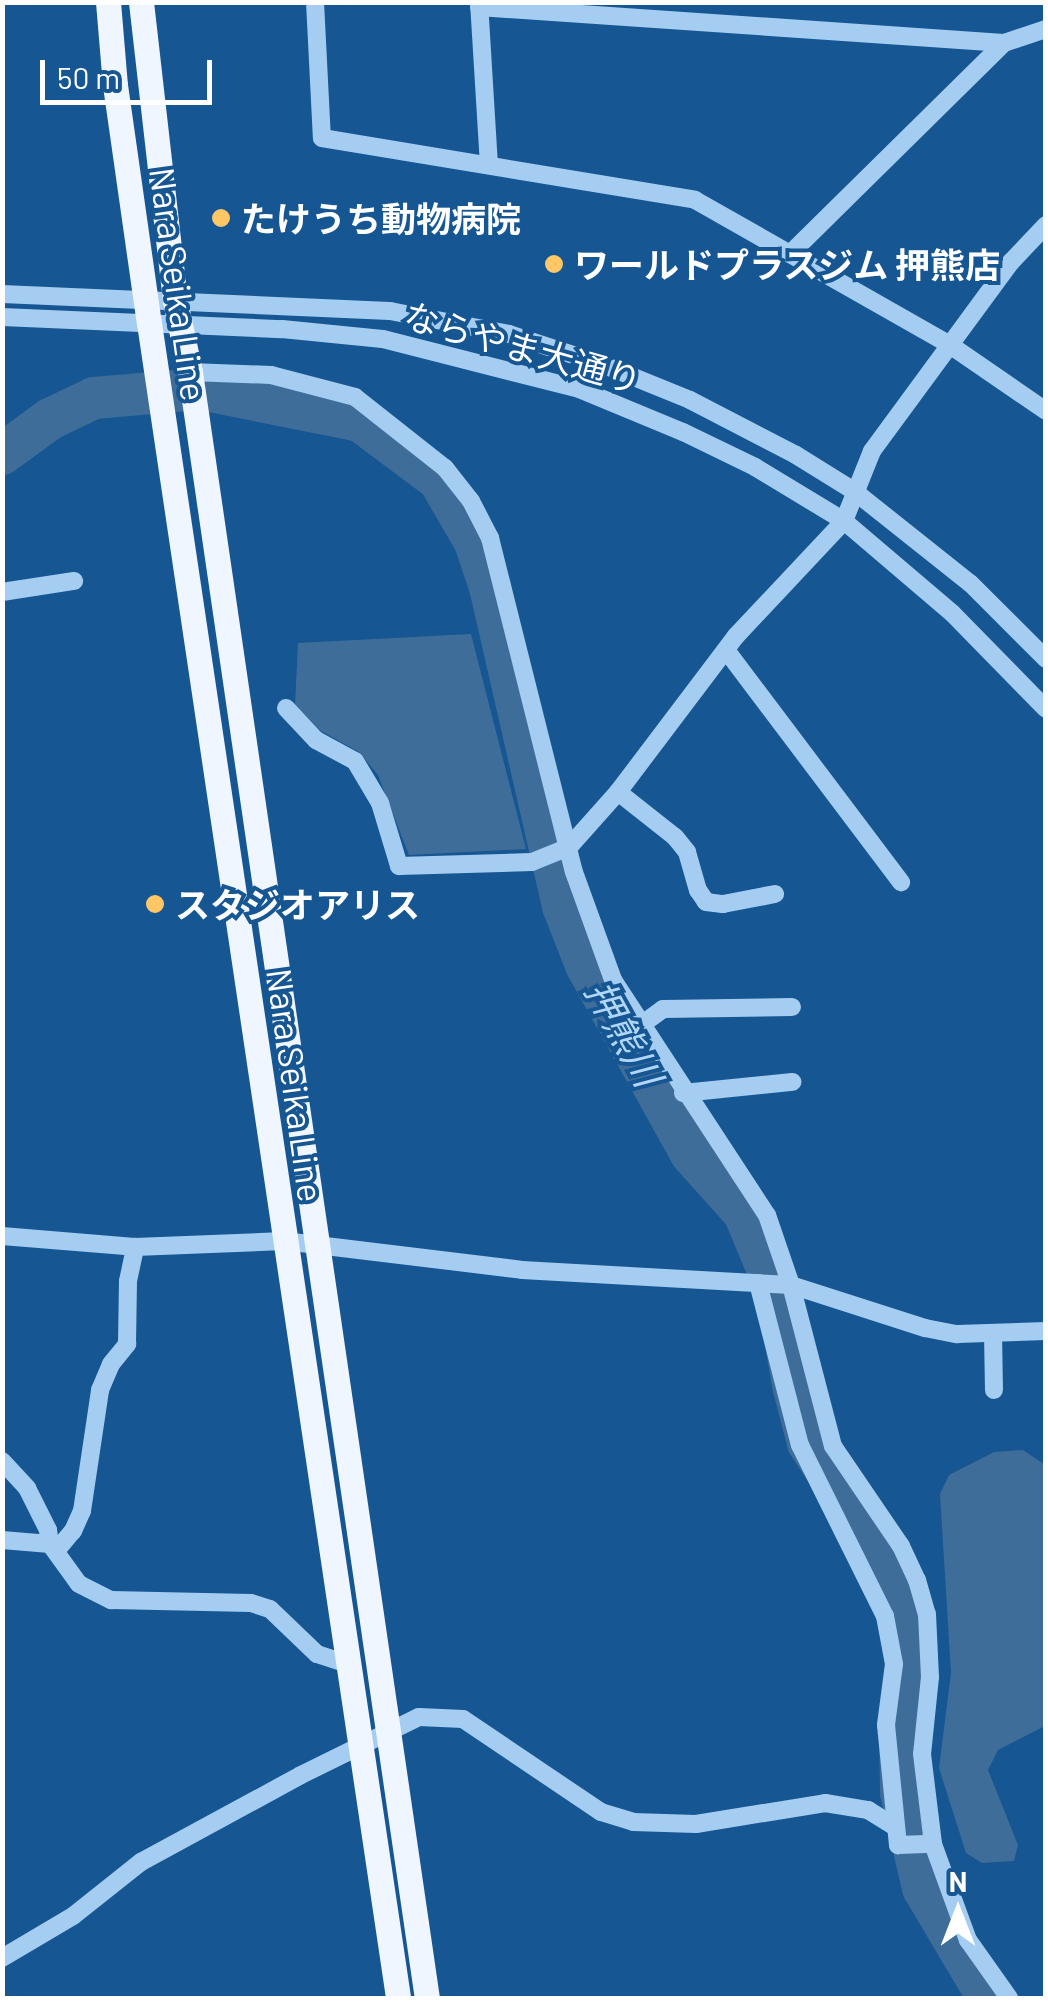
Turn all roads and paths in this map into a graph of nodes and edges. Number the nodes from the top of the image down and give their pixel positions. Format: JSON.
{"nodes":[{"id":1,"x":108,"y":2,"type":"edge"},
{"id":2,"x":141,"y":2,"type":"edge"},
{"id":3,"x":315,"y":2,"type":"edge"},
{"id":4,"x":479,"y":5,"type":"edge"},
{"id":5,"x":1046,"y":29,"type":"edge"},
{"id":6,"x":1004,"y":43,"type":"junction"},
{"id":7,"x":489,"y":164,"type":"junction"},
{"id":8,"x":1046,"y":225,"type":"edge"},
{"id":9,"x":790,"y":254,"type":"junction"},
{"id":10,"x":2,"y":294,"type":"edge"},
{"id":11,"x":147,"y":311,"type":"junction"},
{"id":12,"x":178,"y":312,"type":"junction"},
{"id":13,"x":2,"y":317,"type":"edge"},
{"id":14,"x":950,"y":345,"type":"junction"},
{"id":15,"x":191,"y":377,"type":"junction"},
{"id":16,"x":1046,"y":411,"type":"edge"},
{"id":17,"x":854,"y":491,"type":"junction"},
{"id":18,"x":844,"y":521,"type":"junction"},
{"id":19,"x":74,"y":581,"type":"dead end"},
{"id":20,"x":2,"y":592,"type":"edge"},
{"id":21,"x":726,"y":650,"type":"junction"},
{"id":22,"x":1046,"y":659,"type":"edge"},
{"id":23,"x":286,"y":708,"type":"dead end"},
{"id":24,"x":1046,"y":709,"type":"edge"},
{"id":25,"x":618,"y":792,"type":"junction"},
{"id":26,"x":569,"y":847,"type":"junction"},
{"id":27,"x":901,"y":882,"type":"dead end"},
{"id":28,"x":774,"y":894,"type":"dead end"},
{"id":29,"x":792,"y":1007,"type":"dead end"},
{"id":30,"x":641,"y":1024,"type":"junction"},
{"id":31,"x":792,"y":1082,"type":"dead end"},
{"id":32,"x":683,"y":1093,"type":"junction"},
{"id":33,"x":2,"y":1236,"type":"edge"},
{"id":34,"x":284,"y":1241,"type":"junction"},
{"id":35,"x":316,"y":1245,"type":"junction"},
{"id":36,"x":134,"y":1246,"type":"junction"},
{"id":37,"x":758,"y":1284,"type":"junction"},
{"id":38,"x":791,"y":1285,"type":"junction"},
{"id":39,"x":1046,"y":1331,"type":"edge"},
{"id":40,"x":993,"y":1332,"type":"junction"},
{"id":41,"x":994,"y":1390,"type":"dead end"},
{"id":42,"x":2,"y":1461,"type":"edge"},
{"id":43,"x":2,"y":1540,"type":"edge"},
{"id":44,"x":53,"y":1548,"type":"junction"},
{"id":45,"x":346,"y":1663,"type":"junction"},
{"id":46,"x":387,"y":1734,"type":"junction"},
{"id":47,"x":358,"y":1750,"type":"junction"},
{"id":48,"x":895,"y":1827,"type":"junction"},
{"id":49,"x":933,"y":1844,"type":"junction"},
{"id":50,"x":2,"y":1958,"type":"edge"},
{"id":51,"x":398,"y":1998,"type":"edge"},
{"id":52,"x":427,"y":1998,"type":"edge"},
{"id":53,"x":1008,"y":1998,"type":"edge"}],
"edges":[{"from":1,"to":11,"type":"main road","name":"Nara Seika Line"},
{"from":2,"to":12,"type":"main road","name":"Nara Seika Line"},
{"from":3,"to":7,"type":"street"},
{"from":4,"to":6,"type":"street"},
{"from":4,"to":7,"type":"street"},
{"from":5,"to":6,"type":"street"},
{"from":6,"to":9,"type":"street"},
{"from":7,"to":9,"type":"street"},
{"from":8,"to":14,"type":"street"},
{"from":9,"to":14,"type":"street"},
{"from":10,"to":11,"type":"street","name":"ならやま大通り"},
{"from":11,"to":12,"type":"street","name":"ならやま大通り"},
{"from":11,"to":13,"type":"street","name":"ならやま大通り"},
{"from":11,"to":34,"type":"main road","name":"Nara Seika Line"},
{"from":12,"to":15,"type":"main road","name":"Nara Seika Line"},
{"from":12,"to":17,"type":"street","name":"ならやま大通り"},
{"from":12,"to":18,"type":"street","name":"ならやま大通り"},
{"from":14,"to":16,"type":"street"},
{"from":14,"to":17,"type":"street"},
{"from":15,"to":26,"type":"street"},
{"from":15,"to":35,"type":"main road","name":"Nara Seika Line"},
{"from":17,"to":18,"type":"street"},
{"from":17,"to":22,"type":"street","name":"ならやま大通り"},
{"from":18,"to":21,"type":"street"},
{"from":18,"to":24,"type":"street","name":"ならやま大通り"},
{"from":19,"to":20,"type":"street"},
{"from":21,"to":25,"type":"street"},
{"from":21,"to":27,"type":"street"},
{"from":23,"to":26,"type":"street"},
{"from":25,"to":26,"type":"street"},
{"from":25,"to":28,"type":"street"},
{"from":26,"to":30,"type":"street"},
{"from":29,"to":30,"type":"street"},
{"from":30,"to":32,"type":"street"},
{"from":31,"to":32,"type":"street"},
{"from":32,"to":38,"type":"street"},
{"from":33,"to":36,"type":"street"},
{"from":34,"to":35,"type":"street"},
{"from":34,"to":36,"type":"street"},
{"from":34,"to":45,"type":"main road","name":"Nara Seika Line"},
{"from":35,"to":37,"type":"street"},
{"from":35,"to":46,"type":"main road","name":"Nara Seika Line"},
{"from":36,"to":44,"type":"street"},
{"from":37,"to":38,"type":"street"},
{"from":37,"to":48,"type":"street"},
{"from":38,"to":40,"type":"street"},
{"from":38,"to":49,"type":"street"},
{"from":39,"to":40,"type":"street"},
{"from":40,"to":41,"type":"street"},
{"from":42,"to":44,"type":"street"},
{"from":43,"to":44,"type":"street"},
{"from":44,"to":45,"type":"street"},
{"from":45,"to":47,"type":"main road","name":"Nara Seika Line"},
{"from":46,"to":47,"type":"street"},
{"from":46,"to":48,"type":"street"},
{"from":46,"to":52,"type":"main road","name":"Nara Seika Line"},
{"from":47,"to":50,"type":"street"},
{"from":47,"to":51,"type":"main road","name":"Nara Seika Line"},
{"from":48,"to":49,"type":"street"},
{"from":49,"to":53,"type":"street"}]}
